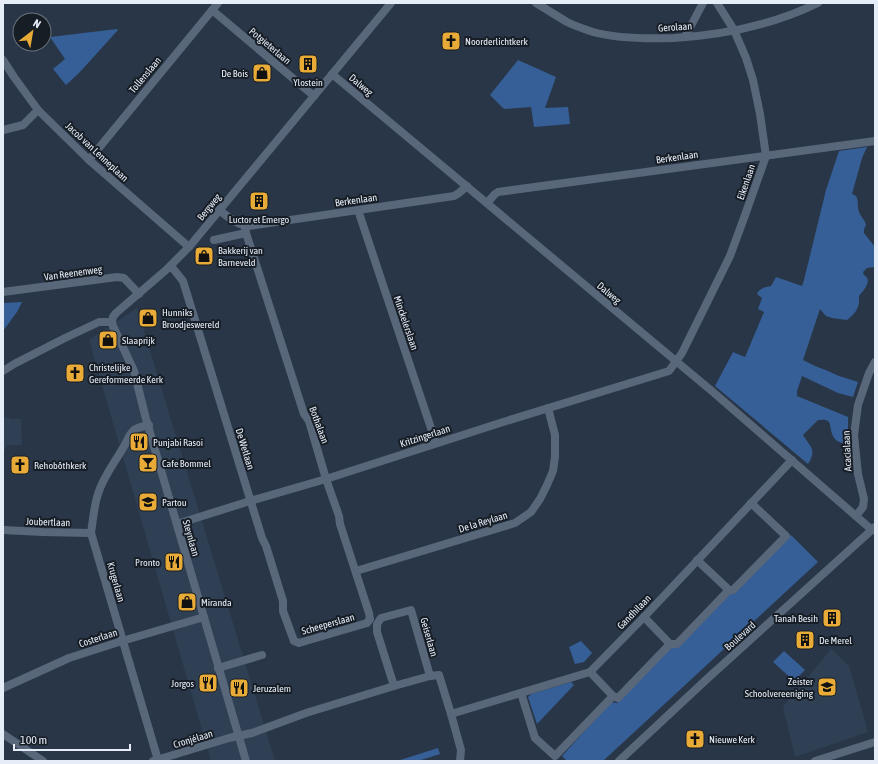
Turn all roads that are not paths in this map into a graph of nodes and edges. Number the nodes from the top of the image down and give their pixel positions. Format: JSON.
{"nodes":[{"id":1,"x":218,"y":3,"type":"edge"},
{"id":2,"x":391,"y":3,"type":"edge"},
{"id":3,"x":536,"y":3,"type":"edge"},
{"id":4,"x":703,"y":3,"type":"edge"},
{"id":5,"x":717,"y":3,"type":"edge"},
{"id":6,"x":818,"y":3,"type":"edge"},
{"id":7,"x":212,"y":10,"type":"junction"},
{"id":8,"x":734,"y":30,"type":"junction"},
{"id":9,"x":685,"y":37,"type":"junction"},
{"id":10,"x":3,"y":60,"type":"edge"},
{"id":11,"x":332,"y":74,"type":"junction"},
{"id":12,"x":314,"y":96,"type":"junction"},
{"id":13,"x":38,"y":110,"type":"junction"},
{"id":14,"x":3,"y":130,"type":"edge"},
{"id":15,"x":875,"y":141,"type":"edge"},
{"id":16,"x":766,"y":156,"type":"junction"},
{"id":17,"x":88,"y":160,"type":"junction"},
{"id":18,"x":467,"y":186,"type":"junction"},
{"id":19,"x":487,"y":203,"type":"junction"},
{"id":20,"x":219,"y":210,"type":"junction"},
{"id":21,"x":358,"y":210,"type":"junction"},
{"id":22,"x":245,"y":229,"type":"junction"},
{"id":23,"x":214,"y":240,"type":"dead end"},
{"id":24,"x":189,"y":247,"type":"junction"},
{"id":25,"x":171,"y":266,"type":"junction"},
{"id":26,"x":3,"y":292,"type":"edge"},
{"id":27,"x":139,"y":294,"type":"junction"},
{"id":28,"x":112,"y":322,"type":"junction"},
{"id":29,"x":676,"y":362,"type":"junction"},
{"id":30,"x":875,"y":362,"type":"edge"},
{"id":31,"x":3,"y":371,"type":"edge"},
{"id":32,"x":548,"y":408,"type":"junction"},
{"id":33,"x":149,"y":425,"type":"junction"},
{"id":34,"x":436,"y":443,"type":"junction"},
{"id":35,"x":792,"y":460,"type":"junction"},
{"id":36,"x":326,"y":478,"type":"junction"},
{"id":37,"x":250,"y":501,"type":"junction"},
{"id":38,"x":751,"y":503,"type":"junction"},
{"id":39,"x":856,"y":516,"type":"junction"},
{"id":40,"x":177,"y":524,"type":"junction"},
{"id":41,"x":873,"y":528,"type":"edge"},
{"id":42,"x":3,"y":530,"type":"edge"},
{"id":43,"x":91,"y":533,"type":"junction"},
{"id":44,"x":697,"y":560,"type":"junction"},
{"id":45,"x":356,"y":571,"type":"junction"},
{"id":46,"x":729,"y":590,"type":"junction"},
{"id":47,"x":204,"y":617,"type":"junction"},
{"id":48,"x":644,"y":617,"type":"junction"},
{"id":49,"x":367,"y":623,"type":"joint"},
{"id":50,"x":122,"y":641,"type":"junction"},
{"id":51,"x":294,"y":641,"type":"joint"},
{"id":52,"x":670,"y":644,"type":"junction"},
{"id":53,"x":262,"y":655,"type":"dead end"},
{"id":54,"x":218,"y":668,"type":"junction"},
{"id":55,"x":590,"y":672,"type":"junction"},
{"id":56,"x":430,"y":676,"type":"junction"},
{"id":57,"x":394,"y":686,"type":"junction"},
{"id":58,"x":3,"y":688,"type":"edge"},
{"id":59,"x":521,"y":693,"type":"junction"},
{"id":60,"x":613,"y":696,"type":"junction"},
{"id":61,"x":451,"y":714,"type":"junction"},
{"id":62,"x":3,"y":734,"type":"edge"},
{"id":63,"x":238,"y":736,"type":"junction"},
{"id":64,"x":875,"y":742,"type":"edge"},
{"id":65,"x":155,"y":760,"type":"edge"},
{"id":66,"x":43,"y":761,"type":"edge"},
{"id":67,"x":246,"y":761,"type":"edge"},
{"id":68,"x":460,"y":761,"type":"edge"},
{"id":69,"x":619,"y":761,"type":"edge"},
{"id":70,"x":815,"y":761,"type":"edge"}],
"edges":[{"from":1,"to":7,"type":"street","name":"Tollenslaan"},
{"from":2,"to":11,"type":"street","name":"Bergweg"},
{"from":3,"to":9,"type":"street","name":"Gerolaan"},
{"from":4,"to":9,"type":"street"},
{"from":5,"to":8,"type":"street","name":"Eikenlaan"},
{"from":6,"to":8,"type":"street","name":"Gerolaan"},
{"from":7,"to":12,"type":"street","name":"Potgieterlaan"},
{"from":7,"to":17,"type":"street","name":"Tollenslaan"},
{"from":8,"to":9,"type":"street","name":"Gerolaan"},
{"from":8,"to":16,"type":"street","name":"Eikenlaan"},
{"from":10,"to":13,"type":"street","name":"Jacob van Lenneplaan"},
{"from":11,"to":12,"type":"street","name":"Bergweg"},
{"from":11,"to":18,"type":"street","name":"Dalweg"},
{"from":12,"to":20,"type":"street","name":"Bergweg"},
{"from":13,"to":14,"type":"street"},
{"from":13,"to":17,"type":"street","name":"Jacob van Lenneplaan"},
{"from":15,"to":16,"type":"street","name":"Berkenlaan"},
{"from":16,"to":19,"type":"street","name":"Berkenlaan"},
{"from":16,"to":29,"type":"street","name":"Eikenlaan"},
{"from":17,"to":24,"type":"street","name":"Jacob van Lenneplaan"},
{"from":18,"to":19,"type":"street","name":"Dalweg"},
{"from":18,"to":21,"type":"street","name":"Berkenlaan"},
{"from":19,"to":29,"type":"street","name":"Dalweg"},
{"from":20,"to":22,"type":"street"},
{"from":20,"to":24,"type":"street","name":"Bergweg"},
{"from":21,"to":22,"type":"street","name":"Berkenlaan"},
{"from":21,"to":34,"type":"street","name":"Minckelerslaan"},
{"from":22,"to":23,"type":"street","name":"Berkenlaan"},
{"from":22,"to":36,"type":"street","name":"Bothalaan"},
{"from":24,"to":25,"type":"street","name":"Bergweg"},
{"from":25,"to":27,"type":"street","name":"Bergweg"},
{"from":25,"to":37,"type":"street","name":"De Wetlaan"},
{"from":26,"to":27,"type":"street","name":"Van Reenenweg"},
{"from":27,"to":28,"type":"street","name":"Bergweg"},
{"from":28,"to":31,"type":"street"},
{"from":28,"to":33,"type":"street","name":"Steynlaan"},
{"from":29,"to":32,"type":"street","name":"Kritzingerlaan"},
{"from":29,"to":35,"type":"street","name":"Dalweg"},
{"from":30,"to":39,"type":"street","name":"Acacialaan"},
{"from":32,"to":34,"type":"street","name":"Kritzingerlaan"},
{"from":32,"to":45,"type":"street","name":"De la Reylaan"},
{"from":33,"to":40,"type":"street","name":"Steynlaan"},
{"from":33,"to":43,"type":"street","name":"Krugerlaan"},
{"from":34,"to":36,"type":"street","name":"Kritzingerlaan"},
{"from":35,"to":38,"type":"street","name":"Gandhilaan"},
{"from":35,"to":39,"type":"street","name":"Dalweg"},
{"from":36,"to":37,"type":"street","name":"Kritzingerlaan"},
{"from":36,"to":45,"type":"street","name":"Bothalaan"},
{"from":37,"to":40,"type":"street","name":"Kritzingerlaan"},
{"from":37,"to":51,"type":"street","name":"De Wetlaan"},
{"from":38,"to":44,"type":"street","name":"Gandhilaan"},
{"from":38,"to":46,"type":"street"},
{"from":39,"to":41,"type":"street","name":"Dalweg"},
{"from":40,"to":47,"type":"street","name":"Steynlaan"},
{"from":41,"to":69,"type":"street","name":"Boulevard"},
{"from":42,"to":43,"type":"street","name":"Joubertlaan"},
{"from":43,"to":50,"type":"street","name":"Krugerlaan"},
{"from":44,"to":46,"type":"street"},
{"from":44,"to":48,"type":"street","name":"Gandhilaan"},
{"from":45,"to":49,"type":"street","name":"Bothalaan"},
{"from":46,"to":52,"type":"street"},
{"from":47,"to":50,"type":"street","name":"Costerlaan"},
{"from":47,"to":54,"type":"street","name":"Steynlaan"},
{"from":48,"to":52,"type":"street"},
{"from":48,"to":55,"type":"street","name":"Gandhilaan"},
{"from":49,"to":51,"type":"street","name":"Scheeperslaan"},
{"from":50,"to":58,"type":"street","name":"Costerlaan"},
{"from":50,"to":65,"type":"street","name":"Krugerlaan"},
{"from":52,"to":60,"type":"street"},
{"from":53,"to":54,"type":"street"},
{"from":54,"to":63,"type":"street","name":"Steynlaan"},
{"from":55,"to":59,"type":"street","name":"Gandhilaan"},
{"from":55,"to":60,"type":"street"},
{"from":56,"to":57,"type":"street"},
{"from":56,"to":57,"type":"street","name":"Geiserlaan"},
{"from":56,"to":61,"type":"street"},
{"from":57,"to":63,"type":"street"},
{"from":59,"to":60,"type":"street"},
{"from":59,"to":61,"type":"street","name":"Gandhilaan"},
{"from":61,"to":68,"type":"street"},
{"from":62,"to":66,"type":"street"},
{"from":63,"to":65,"type":"street","name":"Cronjélaan"},
{"from":63,"to":67,"type":"street","name":"Steynlaan"},
{"from":64,"to":70,"type":"street"}]}
